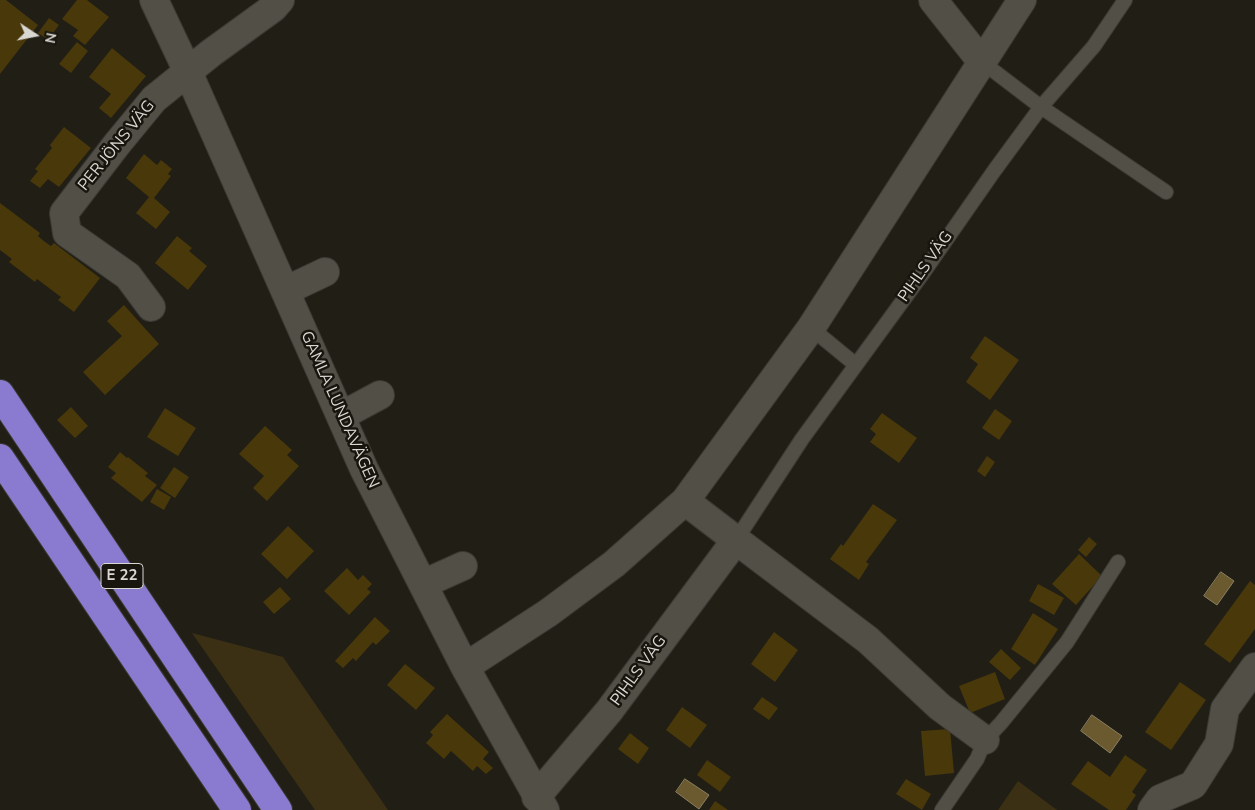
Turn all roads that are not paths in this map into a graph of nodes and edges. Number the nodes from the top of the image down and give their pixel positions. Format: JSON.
{"nodes":[{"id":1,"x":154,"y":0,"type":"edge"},
{"id":2,"x":280,"y":0,"type":"edge"},
{"id":3,"x":933,"y":0,"type":"edge"},
{"id":4,"x":1022,"y":0,"type":"edge"},
{"id":5,"x":1125,"y":0,"type":"edge"},
{"id":6,"x":982,"y":62,"type":"junction"},
{"id":7,"x":188,"y":72,"type":"junction"},
{"id":8,"x":1041,"y":107,"type":"junction"},
{"id":9,"x":1166,"y":192,"type":"dead end"},
{"id":10,"x":325,"y":272,"type":"dead end"},
{"id":11,"x":285,"y":291,"type":"junction"},
{"id":12,"x":151,"y":307,"type":"dead end"},
{"id":13,"x":811,"y":328,"type":"junction"},
{"id":14,"x":856,"y":365,"type":"junction"},
{"id":15,"x":0,"y":394,"type":"edge"},
{"id":16,"x":380,"y":396,"type":"dead end"},
{"id":17,"x":340,"y":416,"type":"junction"},
{"id":18,"x":0,"y":458,"type":"edge"},
{"id":19,"x":685,"y":501,"type":"junction"},
{"id":20,"x":736,"y":540,"type":"junction"},
{"id":21,"x":1118,"y":562,"type":"dead end"},
{"id":22,"x":463,"y":566,"type":"dead end"},
{"id":23,"x":423,"y":584,"type":"junction"},
{"id":24,"x":465,"y":667,"type":"junction"},
{"id":25,"x":1255,"y":667,"type":"edge"},
{"id":26,"x":985,"y":740,"type":"junction"},
{"id":27,"x":541,"y":804,"type":"edge"},
{"id":28,"x":238,"y":810,"type":"edge"},
{"id":29,"x":278,"y":810,"type":"edge"},
{"id":30,"x":942,"y":810,"type":"edge"},
{"id":31,"x":1152,"y":810,"type":"edge"}],
"edges":[{"from":1,"to":7,"type":"street","name":"GAMLA LUNDAVÄGEN"},
{"from":2,"to":7,"type":"street","name":"PER JÖNS VÄG"},
{"from":3,"to":6,"type":"street"},
{"from":4,"to":6,"type":"street"},
{"from":5,"to":8,"type":"lane","name":"PIHLS VÄG"},
{"from":6,"to":8,"type":"lane"},
{"from":6,"to":13,"type":"street"},
{"from":7,"to":11,"type":"street","name":"GAMLA LUNDAVÄGEN"},
{"from":7,"to":12,"type":"street","name":"PER JÖNS VÄG"},
{"from":8,"to":9,"type":"lane"},
{"from":8,"to":14,"type":"lane","name":"PIHLS VÄG"},
{"from":10,"to":11,"type":"street"},
{"from":11,"to":17,"type":"street","name":"GAMLA LUNDAVÄGEN"},
{"from":13,"to":14,"type":"lane"},
{"from":13,"to":19,"type":"street"},
{"from":14,"to":20,"type":"lane","name":"PIHLS VÄG"},
{"from":15,"to":29,"type":"highway","number":"E 22"},
{"from":16,"to":17,"type":"street"},
{"from":17,"to":23,"type":"street","name":"GAMLA LUNDAVÄGEN"},
{"from":18,"to":28,"type":"highway","number":"E 22"},
{"from":19,"to":20,"type":"street"},
{"from":19,"to":24,"type":"street"},
{"from":20,"to":26,"type":"street"},
{"from":20,"to":27,"type":"street","name":"PIHLS VÄG"},
{"from":21,"to":26,"type":"lane"},
{"from":22,"to":23,"type":"street"},
{"from":23,"to":24,"type":"street","name":"GAMLA LUNDAVÄGEN"},
{"from":24,"to":27,"type":"street","name":"GAMLA LUNDAVÄGEN"},
{"from":25,"to":31,"type":"street"},
{"from":26,"to":30,"type":"lane"}]}
